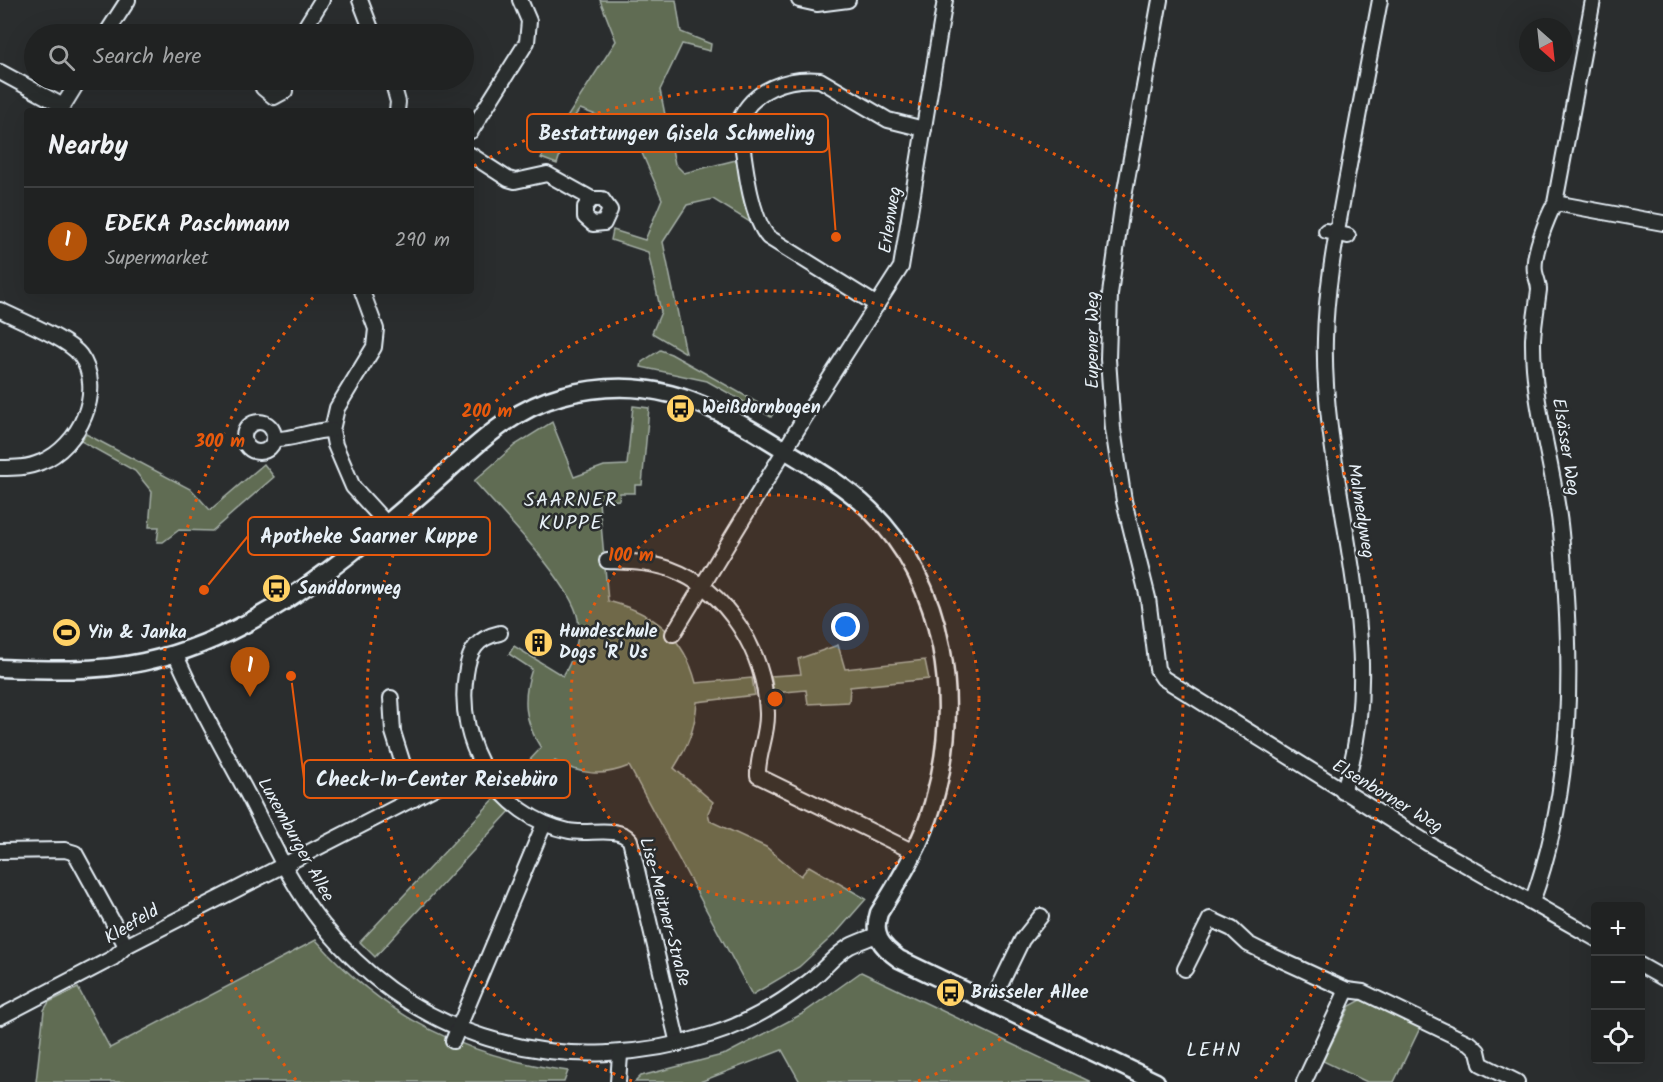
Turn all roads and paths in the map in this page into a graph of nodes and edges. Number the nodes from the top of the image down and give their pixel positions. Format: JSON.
{"nodes":[{"id":1,"x":128,"y":0,"type":"edge"},
{"id":2,"x":322,"y":0,"type":"edge"},
{"id":3,"x":360,"y":0,"type":"edge"},
{"id":4,"x":520,"y":0,"type":"edge"},
{"id":5,"x":799,"y":0,"type":"edge"},
{"id":6,"x":848,"y":0,"type":"edge"},
{"id":7,"x":945,"y":0,"type":"edge"},
{"id":8,"x":1160,"y":0,"type":"edge"},
{"id":9,"x":1380,"y":0,"type":"edge"},
{"id":10,"x":1593,"y":0,"type":"edge"},
{"id":11,"x":112,"y":24,"type":"edge"},
{"id":12,"x":307,"y":24,"type":"edge"},
{"id":13,"x":369,"y":24,"type":"edge"},
{"id":14,"x":0,"y":72,"type":"edge"},
{"id":15,"x":24,"y":85,"type":"edge"},
{"id":16,"x":33,"y":90,"type":"edge"},
{"id":17,"x":73,"y":90,"type":"edge"},
{"id":18,"x":264,"y":90,"type":"edge"},
{"id":19,"x":285,"y":90,"type":"edge"},
{"id":20,"x":395,"y":90,"type":"edge"},
{"id":21,"x":397,"y":108,"type":"edge"},
{"id":22,"x":474,"y":126,"type":"edge"},
{"id":23,"x":924,"y":129,"type":"junction"},
{"id":24,"x":474,"y":157,"type":"edge"},
{"id":25,"x":592,"y":199,"type":"dead end"},
{"id":26,"x":1555,"y":203,"type":"junction"},
{"id":27,"x":1663,"y":224,"type":"edge"},
{"id":28,"x":363,"y":294,"type":"edge"},
{"id":29,"x":877,"y":305,"type":"junction"},
{"id":30,"x":0,"y":309,"type":"edge"},
{"id":31,"x":332,"y":430,"type":"junction"},
{"id":32,"x":274,"y":439,"type":"dead end"},
{"id":33,"x":785,"y":451,"type":"junction"},
{"id":34,"x":0,"y":468,"type":"edge"},
{"id":35,"x":386,"y":523,"type":"junction"},
{"id":36,"x":607,"y":561,"type":"dead end"},
{"id":37,"x":700,"y":585,"type":"junction"},
{"id":38,"x":500,"y":633,"type":"dead end"},
{"id":39,"x":673,"y":634,"type":"dead end"},
{"id":40,"x":175,"y":653,"type":"junction"},
{"id":41,"x":0,"y":668,"type":"edge"},
{"id":42,"x":1163,"y":678,"type":"joint"},
{"id":43,"x":391,"y":698,"type":"dead end"},
{"id":44,"x":481,"y":764,"type":"junction"},
{"id":45,"x":1343,"y":792,"type":"junction"},
{"id":46,"x":414,"y":799,"type":"junction"},
{"id":47,"x":544,"y":824,"type":"junction"},
{"id":48,"x":0,"y":851,"type":"edge"},
{"id":49,"x":914,"y":852,"type":"junction"},
{"id":50,"x":283,"y":864,"type":"junction"},
{"id":51,"x":1532,"y":902,"type":"junction"},
{"id":52,"x":1041,"y":916,"type":"dead end"},
{"id":53,"x":876,"y":935,"type":"junction"},
{"id":54,"x":1591,"y":936,"type":"edge"},
{"id":55,"x":126,"y":946,"type":"junction"},
{"id":56,"x":1645,"y":967,"type":"edge"},
{"id":57,"x":1185,"y":969,"type":"dead end"},
{"id":58,"x":1663,"y":978,"type":"edge"},
{"id":59,"x":1347,"y":990,"type":"junction"},
{"id":60,"x":990,"y":1005,"type":"junction"},
{"id":61,"x":0,"y":1017,"type":"edge"},
{"id":62,"x":456,"y":1034,"type":"junction"},
{"id":63,"x":678,"y":1044,"type":"junction"},
{"id":64,"x":620,"y":1055,"type":"junction"},
{"id":65,"x":618,"y":1082,"type":"edge"},
{"id":66,"x":1156,"y":1082,"type":"edge"},
{"id":67,"x":1304,"y":1082,"type":"edge"},
{"id":68,"x":1517,"y":1082,"type":"edge"}],
"edges":[{"from":1,"to":11,"type":"street"},
{"from":2,"to":12,"type":"street"},
{"from":3,"to":13,"type":"street"},
{"from":4,"to":22,"type":"street"},
{"from":5,"to":6,"type":"street"},
{"from":7,"to":23,"type":"street","name":"Erlenweg"},
{"from":8,"to":42,"type":"street","name":"Eupener Weg"},
{"from":9,"to":45,"type":"street","name":"Malmedyweg"},
{"from":10,"to":26,"type":"street","name":"Elsässer Weg"},
{"from":14,"to":15,"type":"street"},
{"from":16,"to":17,"type":"street"},
{"from":18,"to":19,"type":"street"},
{"from":20,"to":21,"type":"street"},
{"from":23,"to":29,"type":"street","name":"Erlenweg"},
{"from":23,"to":29,"type":"street"},
{"from":24,"to":25,"type":"street"},
{"from":26,"to":27,"type":"street"},
{"from":26,"to":51,"type":"street","name":"Elsässer Weg"},
{"from":28,"to":31,"type":"street"},
{"from":29,"to":33,"type":"street","name":"Erlenweg"},
{"from":30,"to":34,"type":"street"},
{"from":31,"to":32,"type":"street"},
{"from":31,"to":35,"type":"street"},
{"from":33,"to":35,"type":"street"},
{"from":33,"to":37,"type":"street","name":"Erlenweg"},
{"from":33,"to":49,"type":"street"},
{"from":35,"to":40,"type":"street"},
{"from":36,"to":37,"type":"street"},
{"from":37,"to":39,"type":"street","name":"Erlenweg"},
{"from":37,"to":49,"type":"street"},
{"from":38,"to":44,"type":"street","name":"Lise-Meitner-Straße"},
{"from":40,"to":41,"type":"street"},
{"from":40,"to":50,"type":"street","name":"Luxemburger Allee"},
{"from":42,"to":45,"type":"street","name":"Elsenborner Weg"},
{"from":43,"to":46,"type":"street"},
{"from":44,"to":46,"type":"street"},
{"from":44,"to":47,"type":"street","name":"Lise-Meitner-Straße"},
{"from":45,"to":51,"type":"street","name":"Elsenborner Weg"},
{"from":46,"to":50,"type":"street"},
{"from":47,"to":62,"type":"street"},
{"from":47,"to":63,"type":"street","name":"Lise-Meitner-Straße"},
{"from":48,"to":55,"type":"street"},
{"from":49,"to":53,"type":"street"},
{"from":50,"to":55,"type":"street","name":"Kleefeld"},
{"from":50,"to":62,"type":"street","name":"Luxemburger Allee"},
{"from":51,"to":54,"type":"street","name":"Elsenborner Weg"},
{"from":52,"to":60,"type":"street"},
{"from":53,"to":60,"type":"street"},
{"from":53,"to":63,"type":"street","name":"Luxemburger Allee"},
{"from":55,"to":61,"type":"street","name":"Kleefeld"},
{"from":56,"to":58,"type":"street"},
{"from":57,"to":59,"type":"street"},
{"from":59,"to":67,"type":"street"},
{"from":59,"to":68,"type":"street"},
{"from":60,"to":66,"type":"street"},
{"from":62,"to":64,"type":"street","name":"Luxemburger Allee"},
{"from":63,"to":64,"type":"street","name":"Luxemburger Allee"},
{"from":64,"to":65,"type":"street"}]}
